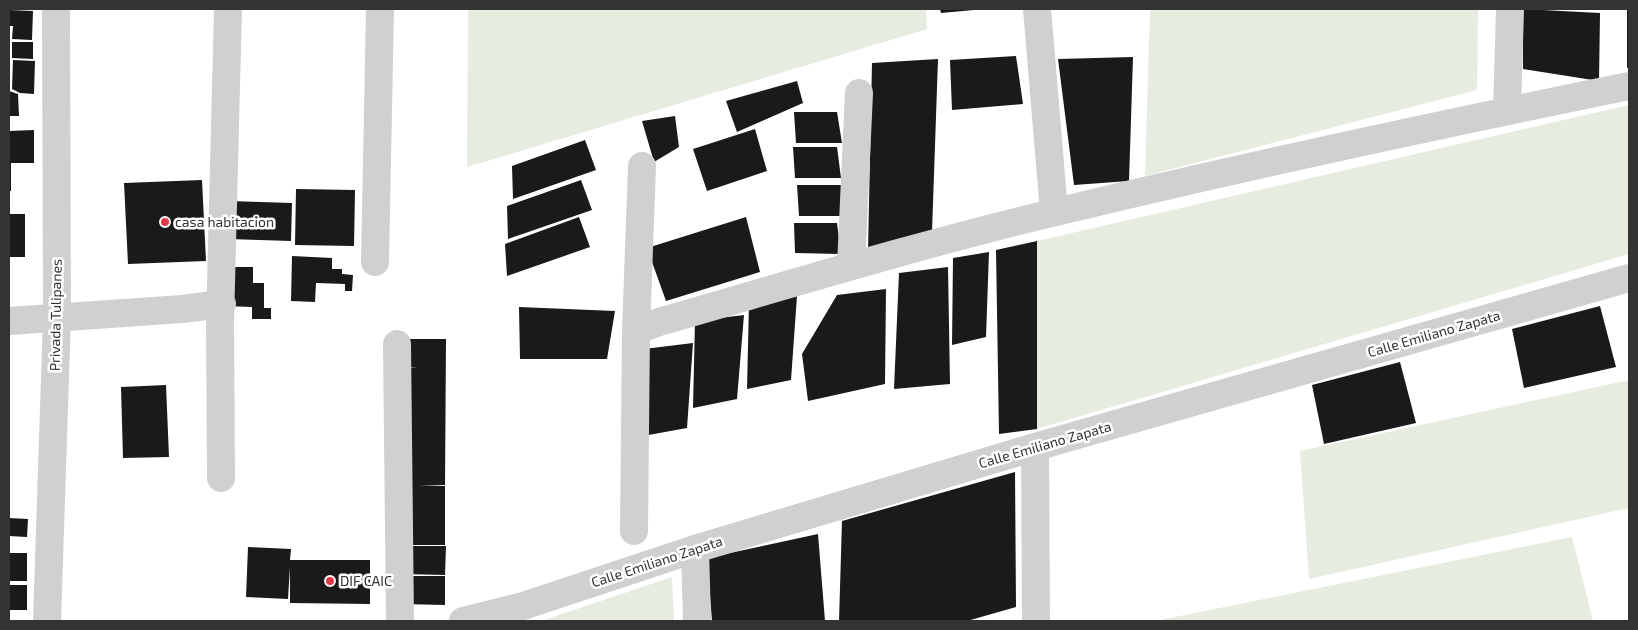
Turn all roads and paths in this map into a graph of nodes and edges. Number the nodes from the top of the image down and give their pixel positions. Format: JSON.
{"nodes":[{"id":1,"x":56,"y":9,"type":"edge"},
{"id":2,"x":228,"y":9,"type":"edge"},
{"id":3,"x":380,"y":9,"type":"edge"},
{"id":4,"x":1037,"y":9,"type":"edge"},
{"id":5,"x":1510,"y":9,"type":"edge"},
{"id":6,"x":1629,"y":86,"type":"edge"},
{"id":7,"x":859,"y":93,"type":"dead end"},
{"id":8,"x":1507,"y":111,"type":"junction"},
{"id":9,"x":642,"y":166,"type":"dead end"},
{"id":10,"x":1054,"y":212,"type":"junction"},
{"id":11,"x":375,"y":262,"type":"dead end"},
{"id":12,"x":852,"y":266,"type":"junction"},
{"id":13,"x":1629,"y":278,"type":"edge"},
{"id":14,"x":222,"y":304,"type":"junction"},
{"id":15,"x":57,"y":317,"type":"junction"},
{"id":16,"x":9,"y":321,"type":"edge"},
{"id":17,"x":636,"y":331,"type":"junction"},
{"id":18,"x":397,"y":344,"type":"dead end"},
{"id":19,"x":1035,"y":447,"type":"junction"},
{"id":20,"x":221,"y":478,"type":"dead end"},
{"id":21,"x":634,"y":531,"type":"dead end"},
{"id":22,"x":695,"y":549,"type":"junction"},
{"id":23,"x":47,"y":621,"type":"edge"},
{"id":24,"x":400,"y":621,"type":"edge"},
{"id":25,"x":463,"y":621,"type":"edge"},
{"id":26,"x":696,"y":621,"type":"edge"},
{"id":27,"x":1036,"y":621,"type":"edge"}],
"edges":[{"from":1,"to":15,"type":"street","name":"Privada Tulipanes"},
{"from":2,"to":14,"type":"street"},
{"from":3,"to":11,"type":"street"},
{"from":4,"to":10,"type":"street"},
{"from":5,"to":8,"type":"street"},
{"from":6,"to":8,"type":"street"},
{"from":7,"to":12,"type":"street"},
{"from":8,"to":10,"type":"street"},
{"from":9,"to":17,"type":"street"},
{"from":10,"to":12,"type":"street"},
{"from":12,"to":17,"type":"street"},
{"from":13,"to":19,"type":"street","name":"Calle Emiliano Zapata"},
{"from":14,"to":15,"type":"street"},
{"from":14,"to":20,"type":"street"},
{"from":15,"to":16,"type":"street"},
{"from":15,"to":23,"type":"street","name":"Privada Tulipanes"},
{"from":17,"to":21,"type":"street"},
{"from":18,"to":24,"type":"street"},
{"from":19,"to":22,"type":"street","name":"Calle Emiliano Zapata"},
{"from":19,"to":27,"type":"street"},
{"from":22,"to":25,"type":"street","name":"Calle Emiliano Zapata"},
{"from":22,"to":26,"type":"street"}]}
